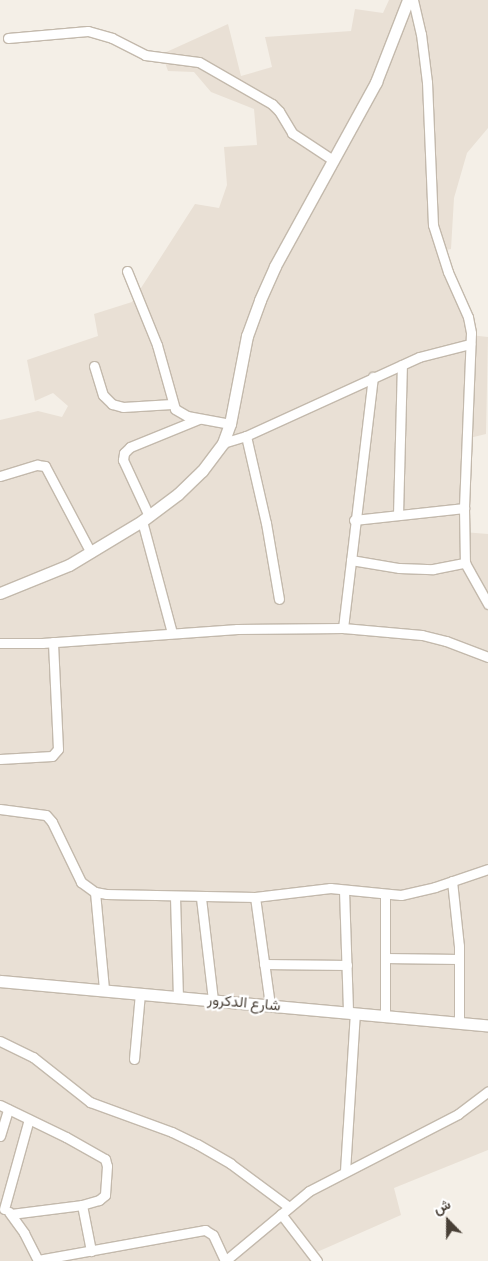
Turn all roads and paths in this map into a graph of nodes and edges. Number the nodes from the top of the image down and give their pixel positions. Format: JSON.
{"nodes":[{"id":1,"x":408,"y":0,"type":"edge"},
{"id":2,"x":413,"y":0,"type":"edge"},
{"id":3,"x":8,"y":38,"type":"dead end"},
{"id":4,"x":333,"y":160,"type":"junction"},
{"id":5,"x":127,"y":271,"type":"dead end"},
{"id":6,"x":470,"y":344,"type":"junction"},
{"id":7,"x":402,"y":365,"type":"junction"},
{"id":8,"x":94,"y":366,"type":"dead end"},
{"id":9,"x":373,"y":377,"type":"junction"},
{"id":10,"x":172,"y":404,"type":"junction"},
{"id":11,"x":201,"y":419,"type":"junction"},
{"id":12,"x":230,"y":424,"type":"junction"},
{"id":13,"x":246,"y":436,"type":"junction"},
{"id":14,"x":223,"y":444,"type":"junction"},
{"id":15,"x":0,"y":476,"type":"edge"},
{"id":16,"x":464,"y":508,"type":"junction"},
{"id":17,"x":398,"y":515,"type":"junction"},
{"id":18,"x":145,"y":518,"type":"junction"},
{"id":19,"x":354,"y":520,"type":"junction"},
{"id":20,"x":91,"y":553,"type":"junction"},
{"id":21,"x":351,"y":560,"type":"junction"},
{"id":22,"x":465,"y":564,"type":"junction"},
{"id":23,"x":0,"y":593,"type":"edge"},
{"id":24,"x":279,"y":599,"type":"dead end"},
{"id":25,"x":488,"y":604,"type":"edge"},
{"id":26,"x":343,"y":628,"type":"junction"},
{"id":27,"x":172,"y":634,"type":"junction"},
{"id":28,"x":53,"y":642,"type":"junction"},
{"id":29,"x":0,"y":643,"type":"edge"},
{"id":30,"x":488,"y":657,"type":"edge"},
{"id":31,"x":0,"y":759,"type":"edge"},
{"id":32,"x":0,"y":809,"type":"edge"},
{"id":33,"x":488,"y":868,"type":"edge"},
{"id":34,"x":452,"y":881,"type":"junction"},
{"id":35,"x":344,"y":890,"type":"junction"},
{"id":36,"x":95,"y":892,"type":"junction"},
{"id":37,"x":385,"y":895,"type":"junction"},
{"id":38,"x":175,"y":897,"type":"junction"},
{"id":39,"x":255,"y":897,"type":"junction"},
{"id":40,"x":201,"y":898,"type":"junction"},
{"id":41,"x":385,"y":958,"type":"junction"},
{"id":42,"x":459,"y":959,"type":"junction"},
{"id":43,"x":264,"y":964,"type":"junction"},
{"id":44,"x":347,"y":965,"type":"junction"},
{"id":45,"x":0,"y":981,"type":"edge"},
{"id":46,"x":104,"y":989,"type":"junction"},
{"id":47,"x":140,"y":993,"type":"junction"},
{"id":48,"x":178,"y":996,"type":"junction"},
{"id":49,"x":213,"y":1000,"type":"junction"},
{"id":50,"x":270,"y":1005,"type":"junction"},
{"id":51,"x":352,"y":1013,"type":"junction"},
{"id":52,"x":384,"y":1016,"type":"junction"},
{"id":53,"x":459,"y":1022,"type":"junction"},
{"id":54,"x":488,"y":1025,"type":"edge"},
{"id":55,"x":0,"y":1041,"type":"edge"},
{"id":56,"x":134,"y":1058,"type":"dead end"},
{"id":57,"x":488,"y":1091,"type":"edge"},
{"id":58,"x":4,"y":1107,"type":"edge"},
{"id":59,"x":29,"y":1118,"type":"junction"},
{"id":60,"x":0,"y":1136,"type":"edge"},
{"id":61,"x":345,"y":1172,"type":"junction"},
{"id":62,"x":82,"y":1205,"type":"junction"},
{"id":63,"x":289,"y":1207,"type":"junction"},
{"id":64,"x":5,"y":1210,"type":"edge"},
{"id":65,"x":281,"y":1214,"type":"junction"},
{"id":66,"x":91,"y":1250,"type":"junction"},
{"id":67,"x":38,"y":1261,"type":"edge"},
{"id":68,"x":225,"y":1261,"type":"edge"},
{"id":69,"x":317,"y":1261,"type":"edge"}],
"edges":[{"from":1,"to":4,"type":"street"},
{"from":2,"to":6,"type":"street"},
{"from":3,"to":4,"type":"street"},
{"from":4,"to":12,"type":"street"},
{"from":5,"to":10,"type":"street"},
{"from":6,"to":7,"type":"street"},
{"from":6,"to":16,"type":"street"},
{"from":7,"to":9,"type":"street"},
{"from":7,"to":17,"type":"street"},
{"from":8,"to":10,"type":"street"},
{"from":9,"to":13,"type":"street"},
{"from":9,"to":19,"type":"street"},
{"from":10,"to":11,"type":"street"},
{"from":11,"to":12,"type":"street"},
{"from":11,"to":18,"type":"street"},
{"from":12,"to":14,"type":"street"},
{"from":13,"to":14,"type":"street"},
{"from":13,"to":24,"type":"street"},
{"from":14,"to":18,"type":"street"},
{"from":15,"to":20,"type":"street"},
{"from":16,"to":17,"type":"street"},
{"from":16,"to":22,"type":"street"},
{"from":17,"to":19,"type":"street"},
{"from":18,"to":20,"type":"street"},
{"from":18,"to":27,"type":"street"},
{"from":19,"to":21,"type":"street"},
{"from":20,"to":23,"type":"street"},
{"from":21,"to":22,"type":"street"},
{"from":21,"to":26,"type":"street"},
{"from":22,"to":25,"type":"street"},
{"from":26,"to":27,"type":"street"},
{"from":26,"to":30,"type":"street"},
{"from":27,"to":28,"type":"street"},
{"from":28,"to":29,"type":"street"},
{"from":28,"to":31,"type":"street"},
{"from":32,"to":36,"type":"street"},
{"from":33,"to":34,"type":"street"},
{"from":34,"to":37,"type":"street"},
{"from":34,"to":42,"type":"street"},
{"from":35,"to":37,"type":"street"},
{"from":35,"to":39,"type":"street"},
{"from":35,"to":44,"type":"street"},
{"from":36,"to":38,"type":"street"},
{"from":36,"to":46,"type":"street"},
{"from":37,"to":41,"type":"street"},
{"from":38,"to":40,"type":"street"},
{"from":38,"to":48,"type":"street"},
{"from":39,"to":40,"type":"street"},
{"from":39,"to":43,"type":"street"},
{"from":40,"to":49,"type":"street"},
{"from":41,"to":42,"type":"street"},
{"from":41,"to":52,"type":"street"},
{"from":42,"to":53,"type":"street"},
{"from":43,"to":44,"type":"street"},
{"from":43,"to":50,"type":"street"},
{"from":44,"to":51,"type":"street"},
{"from":45,"to":46,"type":"street","name":"شارع الدكرور"},
{"from":46,"to":47,"type":"street","name":"شارع الدكرور"},
{"from":47,"to":48,"type":"street","name":"شارع الدكرور"},
{"from":47,"to":56,"type":"street"},
{"from":48,"to":49,"type":"street","name":"شارع الدكرور"},
{"from":49,"to":50,"type":"street","name":"شارع الدكرور"},
{"from":50,"to":51,"type":"street","name":"شارع الدكرور"},
{"from":51,"to":52,"type":"street","name":"شارع الدكرور"},
{"from":51,"to":61,"type":"street"},
{"from":52,"to":53,"type":"street","name":"شارع الدكرور"},
{"from":53,"to":54,"type":"street","name":"شارع الدكرور"},
{"from":55,"to":63,"type":"street"},
{"from":57,"to":61,"type":"street"},
{"from":58,"to":59,"type":"street"},
{"from":58,"to":60,"type":"street"},
{"from":59,"to":62,"type":"street"},
{"from":59,"to":64,"type":"street"},
{"from":61,"to":63,"type":"street"},
{"from":62,"to":64,"type":"street"},
{"from":62,"to":66,"type":"street"},
{"from":63,"to":65,"type":"street"},
{"from":64,"to":67,"type":"street"},
{"from":65,"to":68,"type":"street"},
{"from":65,"to":69,"type":"street"},
{"from":66,"to":67,"type":"street"},
{"from":66,"to":68,"type":"street"}]}
